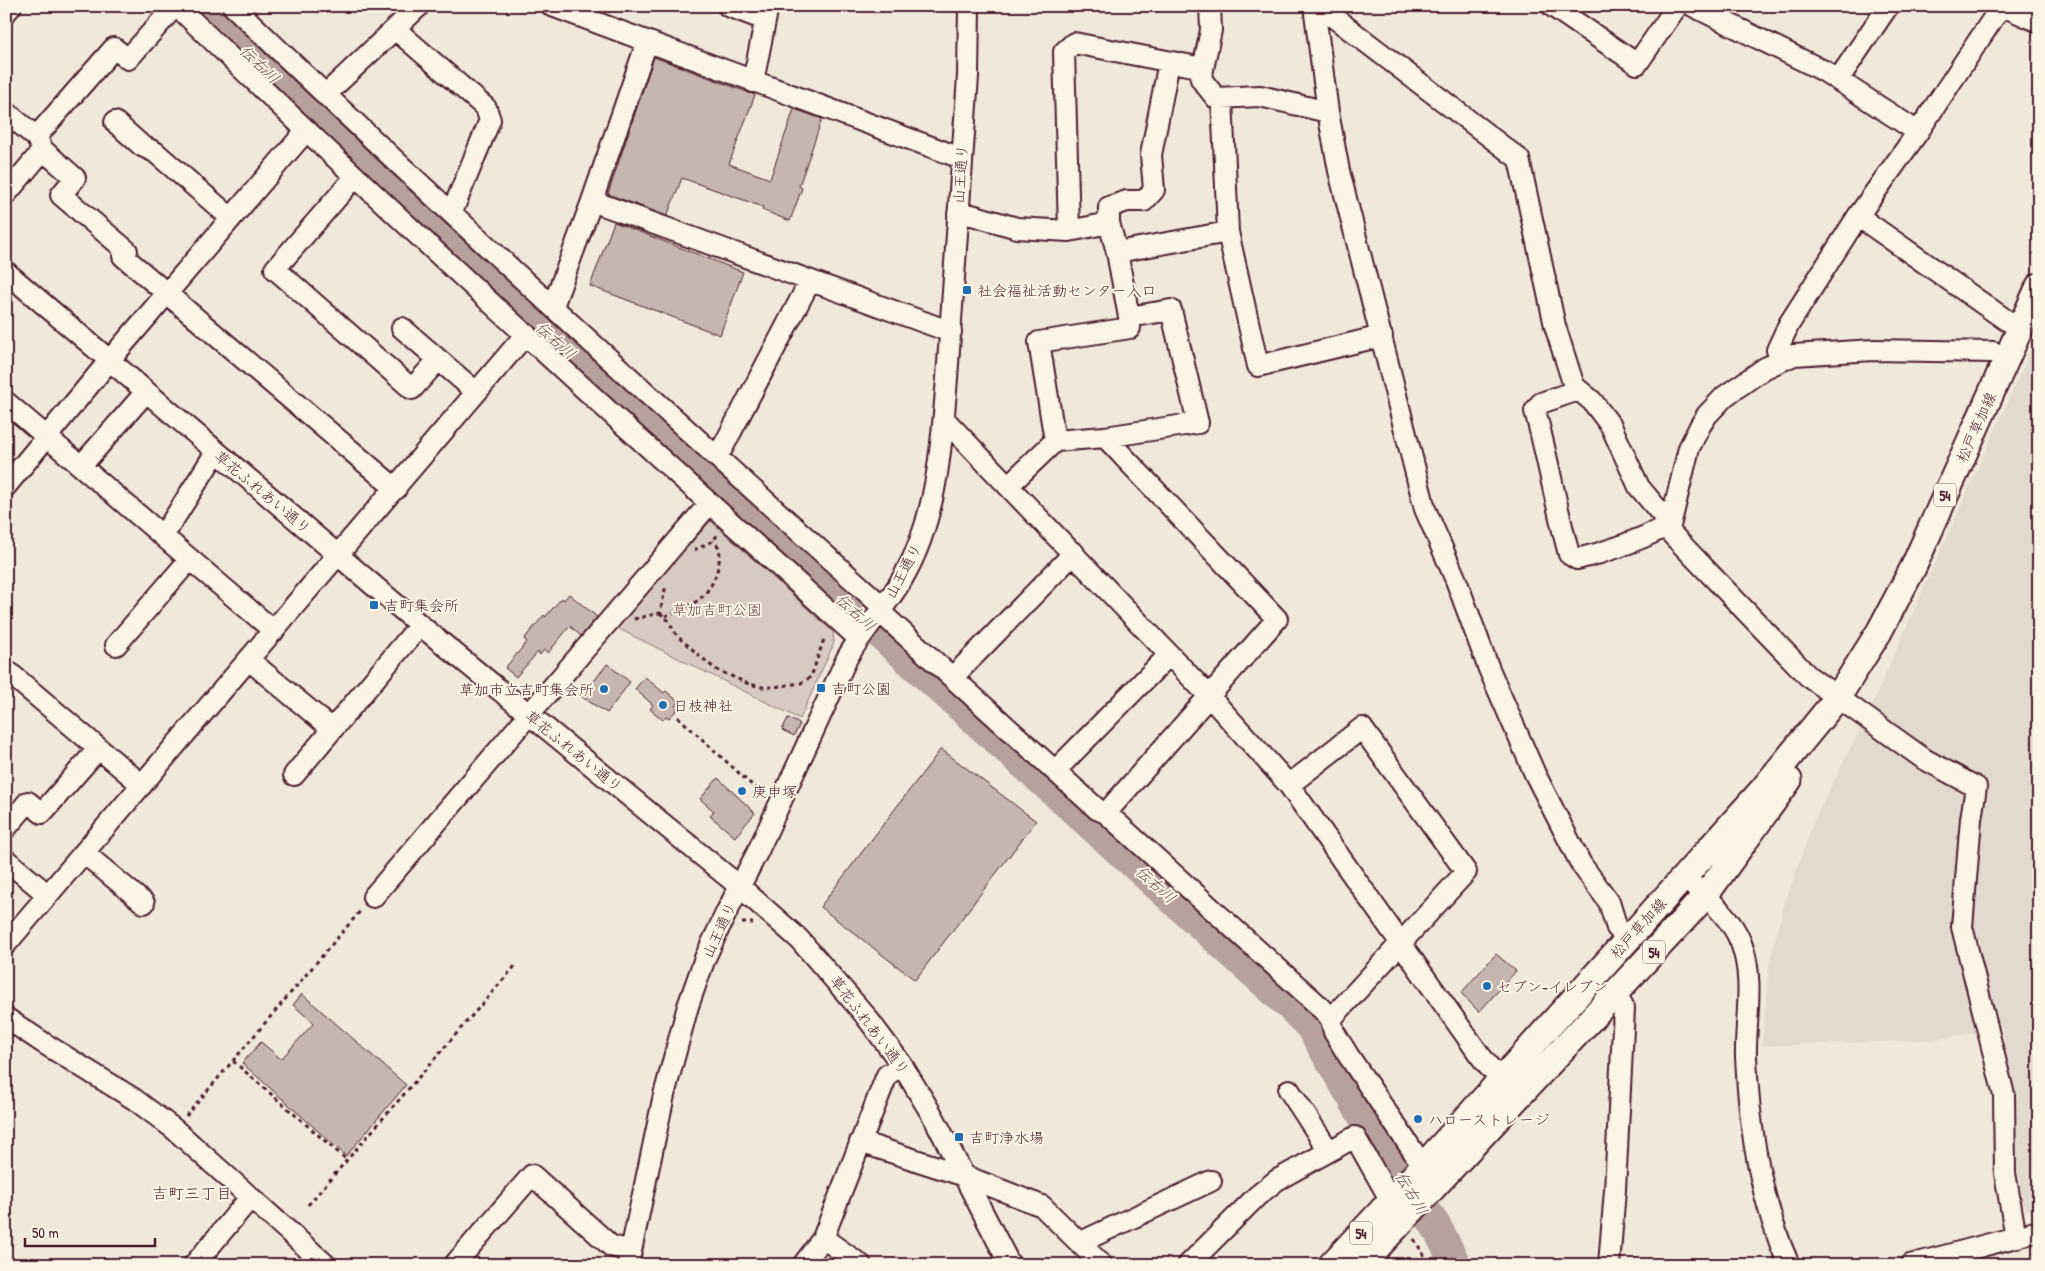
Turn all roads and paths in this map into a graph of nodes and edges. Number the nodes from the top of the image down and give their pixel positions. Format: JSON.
{"nodes":[{"id":1,"x":11,"y":6,"type":"edge"},
{"id":2,"x":176,"y":6,"type":"edge"},
{"id":3,"x":233,"y":6,"type":"edge"},
{"id":4,"x":419,"y":6,"type":"edge"},
{"id":5,"x":552,"y":6,"type":"edge"},
{"id":6,"x":728,"y":6,"type":"edge"},
{"id":7,"x":969,"y":6,"type":"edge"},
{"id":8,"x":1210,"y":6,"type":"edge"},
{"id":9,"x":1314,"y":6,"type":"edge"},
{"id":10,"x":1319,"y":6,"type":"edge"},
{"id":11,"x":1552,"y":6,"type":"edge"},
{"id":12,"x":1677,"y":6,"type":"edge"},
{"id":13,"x":1693,"y":6,"type":"edge"},
{"id":14,"x":1888,"y":6,"type":"edge"},
{"id":15,"x":1999,"y":7,"type":"edge"},
{"id":16,"x":6,"y":12,"type":"edge"},
{"id":17,"x":767,"y":13,"type":"edge"},
{"id":18,"x":2039,"y":22,"type":"edge"},
{"id":19,"x":396,"y":29,"type":"junction"},
{"id":20,"x":647,"y":42,"type":"junction"},
{"id":21,"x":1169,"y":62,"type":"junction"},
{"id":22,"x":1203,"y":68,"type":"junction"},
{"id":23,"x":1838,"y":80,"type":"junction"},
{"id":24,"x":753,"y":82,"type":"junction"},
{"id":25,"x":325,"y":95,"type":"junction"},
{"id":26,"x":1222,"y":98,"type":"junction"},
{"id":27,"x":6,"y":112,"type":"edge"},
{"id":28,"x":1328,"y":112,"type":"junction"},
{"id":29,"x":115,"y":122,"type":"dead end"},
{"id":30,"x":306,"y":132,"type":"junction"},
{"id":31,"x":1918,"y":132,"type":"junction"},
{"id":32,"x":39,"y":143,"type":"junction"},
{"id":33,"x":961,"y":158,"type":"junction"},
{"id":34,"x":355,"y":177,"type":"junction"},
{"id":35,"x":6,"y":194,"type":"edge"},
{"id":36,"x":592,"y":201,"type":"junction"},
{"id":37,"x":452,"y":212,"type":"junction"},
{"id":38,"x":958,"y":214,"type":"junction"},
{"id":39,"x":1858,"y":216,"type":"junction"},
{"id":40,"x":231,"y":218,"type":"junction"},
{"id":41,"x":1109,"y":222,"type":"junction"},
{"id":42,"x":1069,"y":231,"type":"junction"},
{"id":43,"x":1228,"y":232,"type":"junction"},
{"id":44,"x":1117,"y":252,"type":"junction"},
{"id":45,"x":6,"y":272,"type":"edge"},
{"id":46,"x":810,"y":281,"type":"junction"},
{"id":47,"x":2039,"y":286,"type":"edge"},
{"id":48,"x":168,"y":294,"type":"junction"},
{"id":49,"x":553,"y":306,"type":"junction"},
{"id":50,"x":1129,"y":317,"type":"junction"},
{"id":51,"x":2020,"y":326,"type":"junction"},
{"id":52,"x":402,"y":328,"type":"dead end"},
{"id":53,"x":951,"y":332,"type":"junction"},
{"id":54,"x":526,"y":334,"type":"junction"},
{"id":55,"x":1382,"y":336,"type":"junction"},
{"id":56,"x":2006,"y":358,"type":"junction"},
{"id":57,"x":438,"y":360,"type":"junction"},
{"id":58,"x":1780,"y":360,"type":"junction"},
{"id":59,"x":109,"y":361,"type":"junction"},
{"id":60,"x":1578,"y":390,"type":"junction"},
{"id":61,"x":146,"y":392,"type":"junction"},
{"id":62,"x":476,"y":392,"type":"junction"},
{"id":63,"x":6,"y":402,"type":"edge"},
{"id":64,"x":944,"y":419,"type":"junction"},
{"id":65,"x":46,"y":436,"type":"junction"},
{"id":66,"x":1105,"y":437,"type":"junction"},
{"id":67,"x":1055,"y":441,"type":"junction"},
{"id":68,"x":216,"y":452,"type":"junction"},
{"id":69,"x":716,"y":456,"type":"junction"},
{"id":70,"x":81,"y":466,"type":"junction"},
{"id":71,"x":6,"y":486,"type":"edge"},
{"id":72,"x":1008,"y":486,"type":"junction"},
{"id":73,"x":396,"y":489,"type":"junction"},
{"id":74,"x":709,"y":504,"type":"junction"},
{"id":75,"x":724,"y":527,"type":"dead end"},
{"id":76,"x":1668,"y":527,"type":"junction"},
{"id":77,"x":163,"y":536,"type":"junction"},
{"id":78,"x":713,"y":541,"type":"junction"},
{"id":79,"x":1074,"y":553,"type":"junction"},
{"id":80,"x":338,"y":556,"type":"junction"},
{"id":81,"x":687,"y":556,"type":"dead end"},
{"id":82,"x":190,"y":559,"type":"junction"},
{"id":83,"x":667,"y":579,"type":"dead end"},
{"id":84,"x":880,"y":611,"type":"junction"},
{"id":85,"x":660,"y":613,"type":"junction"},
{"id":86,"x":630,"y":616,"type":"dead end"},
{"id":87,"x":664,"y":616,"type":"junction"},
{"id":88,"x":420,"y":625,"type":"junction"},
{"id":89,"x":274,"y":631,"type":"junction"},
{"id":90,"x":860,"y":636,"type":"junction"},
{"id":91,"x":824,"y":639,"type":"dead end"},
{"id":92,"x":116,"y":646,"type":"dead end"},
{"id":93,"x":1169,"y":655,"type":"junction"},
{"id":94,"x":249,"y":660,"type":"junction"},
{"id":95,"x":6,"y":670,"type":"edge"},
{"id":96,"x":953,"y":677,"type":"junction"},
{"id":97,"x":1208,"y":695,"type":"junction"},
{"id":98,"x":1838,"y":697,"type":"junction"},
{"id":99,"x":528,"y":715,"type":"junction"},
{"id":100,"x":678,"y":717,"type":"dead end"},
{"id":101,"x":332,"y":729,"type":"junction"},
{"id":102,"x":98,"y":749,"type":"junction"},
{"id":103,"x":1055,"y":771,"type":"junction"},
{"id":104,"x":294,"y":775,"type":"dead end"},
{"id":105,"x":142,"y":785,"type":"junction"},
{"id":106,"x":1289,"y":785,"type":"junction"},
{"id":107,"x":769,"y":801,"type":"dead end"},
{"id":108,"x":1106,"y":813,"type":"junction"},
{"id":109,"x":6,"y":828,"type":"edge"},
{"id":110,"x":84,"y":853,"type":"junction"},
{"id":111,"x":6,"y":860,"type":"edge"},
{"id":112,"x":1684,"y":878,"type":"junction"},
{"id":113,"x":739,"y":886,"type":"junction"},
{"id":114,"x":48,"y":895,"type":"junction"},
{"id":115,"x":1705,"y":896,"type":"junction"},
{"id":116,"x":373,"y":897,"type":"joint"},
{"id":117,"x":144,"y":903,"type":"dead end"},
{"id":118,"x":1628,"y":938,"type":"junction"},
{"id":119,"x":1400,"y":942,"type":"junction"},
{"id":120,"x":6,"y":944,"type":"edge"},
{"id":121,"x":515,"y":966,"type":"dead end"},
{"id":122,"x":1616,"y":993,"type":"junction"},
{"id":123,"x":6,"y":1018,"type":"edge"},
{"id":124,"x":1331,"y":1019,"type":"junction"},
{"id":125,"x":233,"y":1060,"type":"junction"},
{"id":126,"x":902,"y":1065,"type":"junction"},
{"id":127,"x":1501,"y":1078,"type":"junction"},
{"id":128,"x":1289,"y":1090,"type":"dead end"},
{"id":129,"x":1520,"y":1096,"type":"junction"},
{"id":130,"x":174,"y":1130,"type":"junction"},
{"id":131,"x":860,"y":1142,"type":"junction"},
{"id":132,"x":1329,"y":1151,"type":"junction"},
{"id":133,"x":347,"y":1160,"type":"junction"},
{"id":134,"x":1430,"y":1174,"type":"junction"},
{"id":135,"x":965,"y":1176,"type":"junction"},
{"id":136,"x":1211,"y":1181,"type":"dead end"},
{"id":137,"x":250,"y":1198,"type":"junction"},
{"id":138,"x":308,"y":1205,"type":"dead end"},
{"id":139,"x":1401,"y":1218,"type":"junction"},
{"id":140,"x":2039,"y":1231,"type":"edge"},
{"id":141,"x":823,"y":1238,"type":"junction"},
{"id":142,"x":2016,"y":1238,"type":"junction"},
{"id":143,"x":1081,"y":1242,"type":"junction"},
{"id":144,"x":629,"y":1258,"type":"edge"},
{"id":145,"x":194,"y":1265,"type":"edge"},
{"id":146,"x":326,"y":1265,"type":"edge"},
{"id":147,"x":454,"y":1265,"type":"edge"},
{"id":148,"x":803,"y":1265,"type":"edge"},
{"id":149,"x":861,"y":1265,"type":"edge"},
{"id":150,"x":1010,"y":1265,"type":"edge"},
{"id":151,"x":1102,"y":1265,"type":"edge"},
{"id":152,"x":1188,"y":1265,"type":"edge"},
{"id":153,"x":1331,"y":1265,"type":"edge"},
{"id":154,"x":1361,"y":1265,"type":"edge"},
{"id":155,"x":1430,"y":1265,"type":"edge"},
{"id":156,"x":1609,"y":1265,"type":"edge"},
{"id":157,"x":1789,"y":1265,"type":"edge"},
{"id":158,"x":1910,"y":1265,"type":"edge"}],
"edges":[{"from":1,"to":16,"type":"street"},
{"from":2,"to":30,"type":"street"},
{"from":2,"to":32,"type":"street"},
{"from":3,"to":25,"type":"street"},
{"from":4,"to":19,"type":"street"},
{"from":5,"to":20,"type":"street"},
{"from":6,"to":17,"type":"street"},
{"from":7,"to":33,"type":"street","name":"山王通り"},
{"from":8,"to":22,"type":"street"},
{"from":9,"to":28,"type":"street"},
{"from":10,"to":60,"type":"street"},
{"from":11,"to":12,"type":"street"},
{"from":13,"to":23,"type":"street"},
{"from":14,"to":23,"type":"street"},
{"from":15,"to":18,"type":"street"},
{"from":15,"to":31,"type":"street"},
{"from":17,"to":24,"type":"street"},
{"from":19,"to":25,"type":"street"},
{"from":19,"to":37,"type":"street"},
{"from":20,"to":24,"type":"street"},
{"from":20,"to":36,"type":"street"},
{"from":21,"to":22,"type":"street"},
{"from":21,"to":41,"type":"street"},
{"from":21,"to":42,"type":"street"},
{"from":22,"to":26,"type":"street"},
{"from":23,"to":31,"type":"street"},
{"from":24,"to":33,"type":"street"},
{"from":25,"to":37,"type":"street"},
{"from":26,"to":28,"type":"street"},
{"from":26,"to":43,"type":"street"},
{"from":27,"to":32,"type":"street"},
{"from":28,"to":55,"type":"street"},
{"from":29,"to":40,"type":"street"},
{"from":30,"to":34,"type":"street"},
{"from":30,"to":40,"type":"street"},
{"from":31,"to":39,"type":"street"},
{"from":32,"to":35,"type":"street"},
{"from":32,"to":48,"type":"street"},
{"from":33,"to":38,"type":"street","name":"山王通り"},
{"from":34,"to":54,"type":"street"},
{"from":34,"to":57,"type":"street"},
{"from":36,"to":46,"type":"street"},
{"from":36,"to":49,"type":"street"},
{"from":37,"to":49,"type":"street"},
{"from":38,"to":42,"type":"street"},
{"from":38,"to":53,"type":"street","name":"山王通り"},
{"from":39,"to":51,"type":"street"},
{"from":39,"to":58,"type":"street"},
{"from":40,"to":48,"type":"street"},
{"from":41,"to":42,"type":"street"},
{"from":41,"to":44,"type":"street"},
{"from":43,"to":44,"type":"street"},
{"from":43,"to":55,"type":"street"},
{"from":44,"to":50,"type":"street"},
{"from":45,"to":59,"type":"street","name":"草花ふれあい通り"},
{"from":46,"to":53,"type":"street"},
{"from":46,"to":69,"type":"street"},
{"from":47,"to":51,"type":"main road","name":"松戸草加線","number":"54"},
{"from":48,"to":59,"type":"street"},
{"from":48,"to":73,"type":"street"},
{"from":49,"to":69,"type":"street"},
{"from":50,"to":66,"type":"street"},
{"from":50,"to":67,"type":"street"},
{"from":51,"to":56,"type":"main road","name":"松戸草加線","number":"54"},
{"from":52,"to":57,"type":"street"},
{"from":53,"to":64,"type":"street","name":"山王通り"},
{"from":54,"to":62,"type":"street"},
{"from":54,"to":74,"type":"street"},
{"from":55,"to":118,"type":"street"},
{"from":56,"to":58,"type":"street"},
{"from":56,"to":98,"type":"main road","name":"松戸草加線","number":"54"},
{"from":57,"to":62,"type":"street"},
{"from":58,"to":76,"type":"street"},
{"from":59,"to":61,"type":"street","name":"草花ふれあい通り"},
{"from":59,"to":65,"type":"street"},
{"from":60,"to":76,"type":"street"},
{"from":60,"to":76,"type":"street"},
{"from":61,"to":68,"type":"street","name":"草花ふれあい通り"},
{"from":61,"to":70,"type":"street"},
{"from":62,"to":73,"type":"street"},
{"from":63,"to":65,"type":"street"},
{"from":64,"to":72,"type":"street"},
{"from":64,"to":84,"type":"street","name":"山王通り"},
{"from":65,"to":70,"type":"street"},
{"from":65,"to":71,"type":"street"},
{"from":66,"to":67,"type":"street"},
{"from":66,"to":97,"type":"street"},
{"from":67,"to":72,"type":"street"},
{"from":68,"to":77,"type":"street"},
{"from":68,"to":80,"type":"street","name":"草花ふれあい通り"},
{"from":69,"to":84,"type":"street"},
{"from":70,"to":77,"type":"street"},
{"from":72,"to":79,"type":"street"},
{"from":73,"to":80,"type":"street"},
{"from":74,"to":90,"type":"street"},
{"from":74,"to":99,"type":"street"},
{"from":75,"to":78,"type":"path"},
{"from":76,"to":98,"type":"street"},
{"from":77,"to":82,"type":"street"},
{"from":78,"to":81,"type":"path"},
{"from":78,"to":87,"type":"path"},
{"from":79,"to":93,"type":"street"},
{"from":79,"to":96,"type":"street"},
{"from":80,"to":88,"type":"street","name":"草花ふれあい通り"},
{"from":80,"to":89,"type":"street"},
{"from":82,"to":89,"type":"street"},
{"from":82,"to":92,"type":"street"},
{"from":83,"to":85,"type":"path"},
{"from":84,"to":90,"type":"street","name":"山王通り"},
{"from":84,"to":96,"type":"street"},
{"from":85,"to":86,"type":"path"},
{"from":85,"to":87,"type":"path"},
{"from":87,"to":91,"type":"path"},
{"from":88,"to":99,"type":"street","name":"草花ふれあい通り"},
{"from":88,"to":101,"type":"street"},
{"from":89,"to":94,"type":"street"},
{"from":90,"to":113,"type":"street","name":"山王通り"},
{"from":93,"to":97,"type":"street"},
{"from":93,"to":103,"type":"street"},
{"from":94,"to":101,"type":"street"},
{"from":94,"to":105,"type":"street"},
{"from":95,"to":102,"type":"street"},
{"from":96,"to":103,"type":"street"},
{"from":97,"to":106,"type":"street"},
{"from":97,"to":108,"type":"street"},
{"from":98,"to":112,"type":"main road","name":"松戸草加線","number":"54"},
{"from":98,"to":115,"type":"main road","name":"松戸草加線","number":"54"},
{"from":98,"to":142,"type":"street"},
{"from":99,"to":113,"type":"street","name":"草花ふれあい通り"},
{"from":99,"to":116,"type":"street"},
{"from":100,"to":107,"type":"path"},
{"from":101,"to":104,"type":"street"},
{"from":102,"to":105,"type":"street"},
{"from":102,"to":109,"type":"street"},
{"from":103,"to":108,"type":"street"},
{"from":105,"to":110,"type":"street"},
{"from":106,"to":119,"type":"street"},
{"from":106,"to":119,"type":"street"},
{"from":108,"to":124,"type":"street"},
{"from":110,"to":114,"type":"street"},
{"from":110,"to":117,"type":"street"},
{"from":111,"to":114,"type":"street"},
{"from":112,"to":115,"type":"street"},
{"from":112,"to":118,"type":"main road","name":"松戸草加線","number":"54"},
{"from":113,"to":126,"type":"street","name":"草花ふれあい通り"},
{"from":113,"to":144,"type":"street","name":"山王通り"},
{"from":114,"to":120,"type":"street"},
{"from":115,"to":122,"type":"main road","name":"松戸草加線","number":"54"},
{"from":115,"to":157,"type":"street"},
{"from":116,"to":125,"type":"path"},
{"from":118,"to":127,"type":"main road","name":"松戸草加線","number":"54"},
{"from":119,"to":124,"type":"street"},
{"from":119,"to":127,"type":"street"},
{"from":121,"to":133,"type":"path"},
{"from":122,"to":129,"type":"main road","name":"松戸草加線","number":"54"},
{"from":122,"to":156,"type":"street"},
{"from":123,"to":130,"type":"street"},
{"from":124,"to":134,"type":"street"},
{"from":125,"to":130,"type":"path"},
{"from":125,"to":133,"type":"path"},
{"from":126,"to":131,"type":"street"},
{"from":126,"to":135,"type":"street","name":"草花ふれあい通り"},
{"from":127,"to":129,"type":"street"},
{"from":127,"to":134,"type":"main road","name":"松戸草加線","number":"54"},
{"from":128,"to":132,"type":"street"},
{"from":129,"to":134,"type":"main road","name":"松戸草加線","number":"54"},
{"from":130,"to":137,"type":"street"},
{"from":131,"to":135,"type":"street"},
{"from":131,"to":141,"type":"street"},
{"from":132,"to":139,"type":"street"},
{"from":132,"to":152,"type":"street"},
{"from":133,"to":138,"type":"path"},
{"from":134,"to":139,"type":"main road","name":"松戸草加線","number":"54"},
{"from":135,"to":143,"type":"street"},
{"from":135,"to":150,"type":"street","name":"草花ふれあい通り"},
{"from":136,"to":143,"type":"street"},
{"from":137,"to":145,"type":"street"},
{"from":137,"to":146,"type":"street"},
{"from":139,"to":153,"type":"main road","name":"松戸草加線","number":"54"},
{"from":139,"to":154,"type":"main road","name":"松戸草加線","number":"54"},
{"from":139,"to":155,"type":"path"},
{"from":140,"to":142,"type":"street"},
{"from":141,"to":148,"type":"street"},
{"from":141,"to":149,"type":"street"},
{"from":142,"to":158,"type":"street"},
{"from":143,"to":151,"type":"street"},
{"from":144,"to":147,"type":"street"}]}
